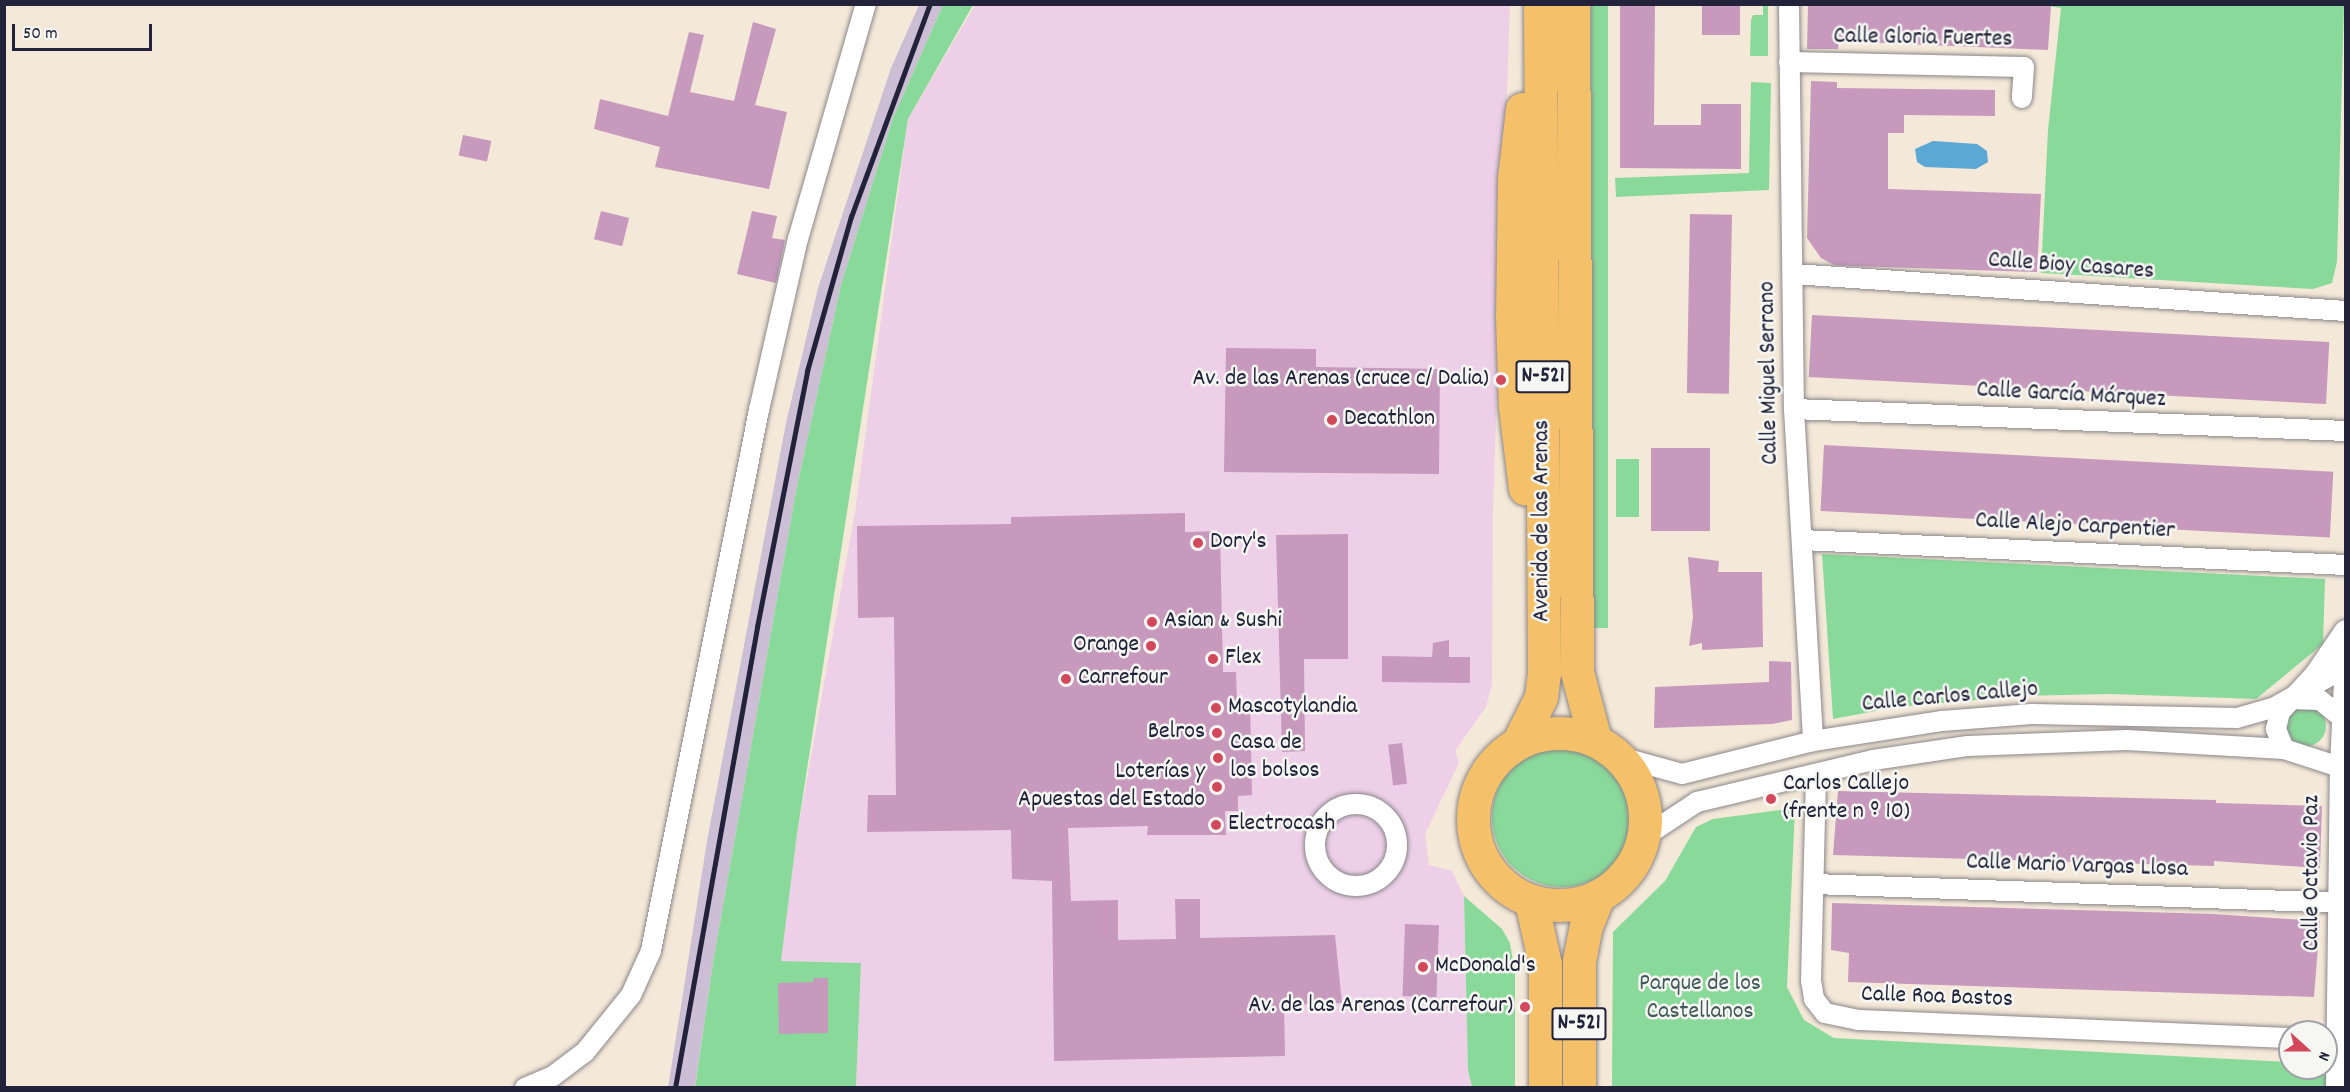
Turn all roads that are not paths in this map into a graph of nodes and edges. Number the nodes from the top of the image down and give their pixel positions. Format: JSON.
{"nodes":[{"id":1,"x":866,"y":4,"type":"edge"},
{"id":2,"x":1540,"y":4,"type":"edge"},
{"id":3,"x":1573,"y":4,"type":"edge"},
{"id":4,"x":1789,"y":4,"type":"edge"},
{"id":5,"x":1789,"y":62,"type":"junction"},
{"id":6,"x":2022,"y":98,"type":"dead end"},
{"id":7,"x":1793,"y":274,"type":"junction"},
{"id":8,"x":2346,"y":311,"type":"edge"},
{"id":9,"x":1794,"y":409,"type":"junction"},
{"id":10,"x":2346,"y":431,"type":"edge"},
{"id":11,"x":1802,"y":540,"type":"junction"},
{"id":12,"x":2346,"y":565,"type":"edge"},
{"id":13,"x":2346,"y":623,"type":"edge"},
{"id":14,"x":2345,"y":630,"type":"edge"},
{"id":15,"x":2346,"y":658,"type":"edge"},
{"id":16,"x":2345,"y":668,"type":"edge"},
{"id":17,"x":2289,"y":699,"type":"junction"},
{"id":18,"x":2341,"y":726,"type":"junction"},
{"id":19,"x":1813,"y":741,"type":"junction"},
{"id":20,"x":1518,"y":743,"type":"junction"},
{"id":21,"x":1608,"y":748,"type":"junction"},
{"id":22,"x":2292,"y":753,"type":"junction"},
{"id":23,"x":2343,"y":767,"type":"edge"},
{"id":24,"x":1816,"y":776,"type":"junction"},
{"id":25,"x":1371,"y":807,"type":"joint"},
{"id":26,"x":1644,"y":837,"type":"junction"},
{"id":27,"x":1814,"y":884,"type":"junction"},
{"id":28,"x":1598,"y":896,"type":"junction"},
{"id":29,"x":1531,"y":901,"type":"junction"},
{"id":30,"x":2342,"y":902,"type":"edge"},
{"id":31,"x":2337,"y":1020,"type":"edge"},
{"id":32,"x":2278,"y":1037,"type":"edge"},
{"id":33,"x":525,"y":1088,"type":"edge"},
{"id":34,"x":1545,"y":1088,"type":"edge"},
{"id":35,"x":1579,"y":1088,"type":"edge"}],
"edges":[{"from":1,"to":33,"type":"street"},
{"from":2,"to":20,"type":"highway","name":"Avenida de las Arenas","number":"N-521"},
{"from":3,"to":21,"type":"highway","name":"Avenida de las Arenas","number":"N-521"},
{"from":4,"to":5,"type":"street","name":"Calle Miguel Serrano"},
{"from":5,"to":6,"type":"street","name":"Calle Gloria Fuertes"},
{"from":5,"to":7,"type":"street","name":"Calle Miguel Serrano"},
{"from":7,"to":8,"type":"street","name":"Calle Bioy Casares"},
{"from":7,"to":9,"type":"street","name":"Calle Miguel Serrano"},
{"from":9,"to":10,"type":"street","name":"Calle García Márquez"},
{"from":9,"to":11,"type":"street","name":"Calle Miguel Serrano"},
{"from":11,"to":12,"type":"street","name":"Calle Alejo Carpentier"},
{"from":11,"to":19,"type":"street","name":"Calle Miguel Serrano"},
{"from":13,"to":14,"type":"street","name":"Calle Octavio Paz"},
{"from":14,"to":15,"type":"street","name":"Calle Octavio Paz"},
{"from":14,"to":17,"type":"street"},
{"from":15,"to":16,"type":"street","name":"Calle Octavio Paz"},
{"from":16,"to":17,"type":"street"},
{"from":16,"to":18,"type":"street","name":"Calle Octavio Paz"},
{"from":17,"to":18,"type":"street","name":"Calle Carlos Callejo"},
{"from":17,"to":19,"type":"street","name":"Calle Carlos Callejo"},
{"from":17,"to":22,"type":"street"},
{"from":18,"to":22,"type":"street","name":"Calle Carlos Callejo"},
{"from":18,"to":23,"type":"street","name":"Calle Octavio Paz"},
{"from":19,"to":21,"type":"street","name":"Calle Carlos Callejo"},
{"from":20,"to":21,"type":"highway","number":"N-521"},
{"from":20,"to":29,"type":"highway","number":"N-521"},
{"from":21,"to":26,"type":"highway"},
{"from":22,"to":23,"type":"street","name":"Calle Carlos Callejo"},
{"from":22,"to":24,"type":"street","name":"Calle Carlos Callejo"},
{"from":23,"to":30,"type":"street","name":"Calle Octavio Paz"},
{"from":24,"to":26,"type":"street","name":"Calle Carlos Callejo"},
{"from":24,"to":27,"type":"street","name":"Calle Roa Bastos"},
{"from":25,"to":25,"type":"street"},
{"from":26,"to":28,"type":"highway","number":"N-521"},
{"from":27,"to":30,"type":"street","name":"Calle Mario Vargas Llosa"},
{"from":27,"to":32,"type":"street","name":"Calle Roa Bastos"},
{"from":28,"to":29,"type":"highway","number":"N-521"},
{"from":28,"to":35,"type":"highway","number":"N-521"},
{"from":29,"to":34,"type":"highway","number":"N-521"},
{"from":30,"to":31,"type":"street","name":"Calle Octavio Paz"}]}
